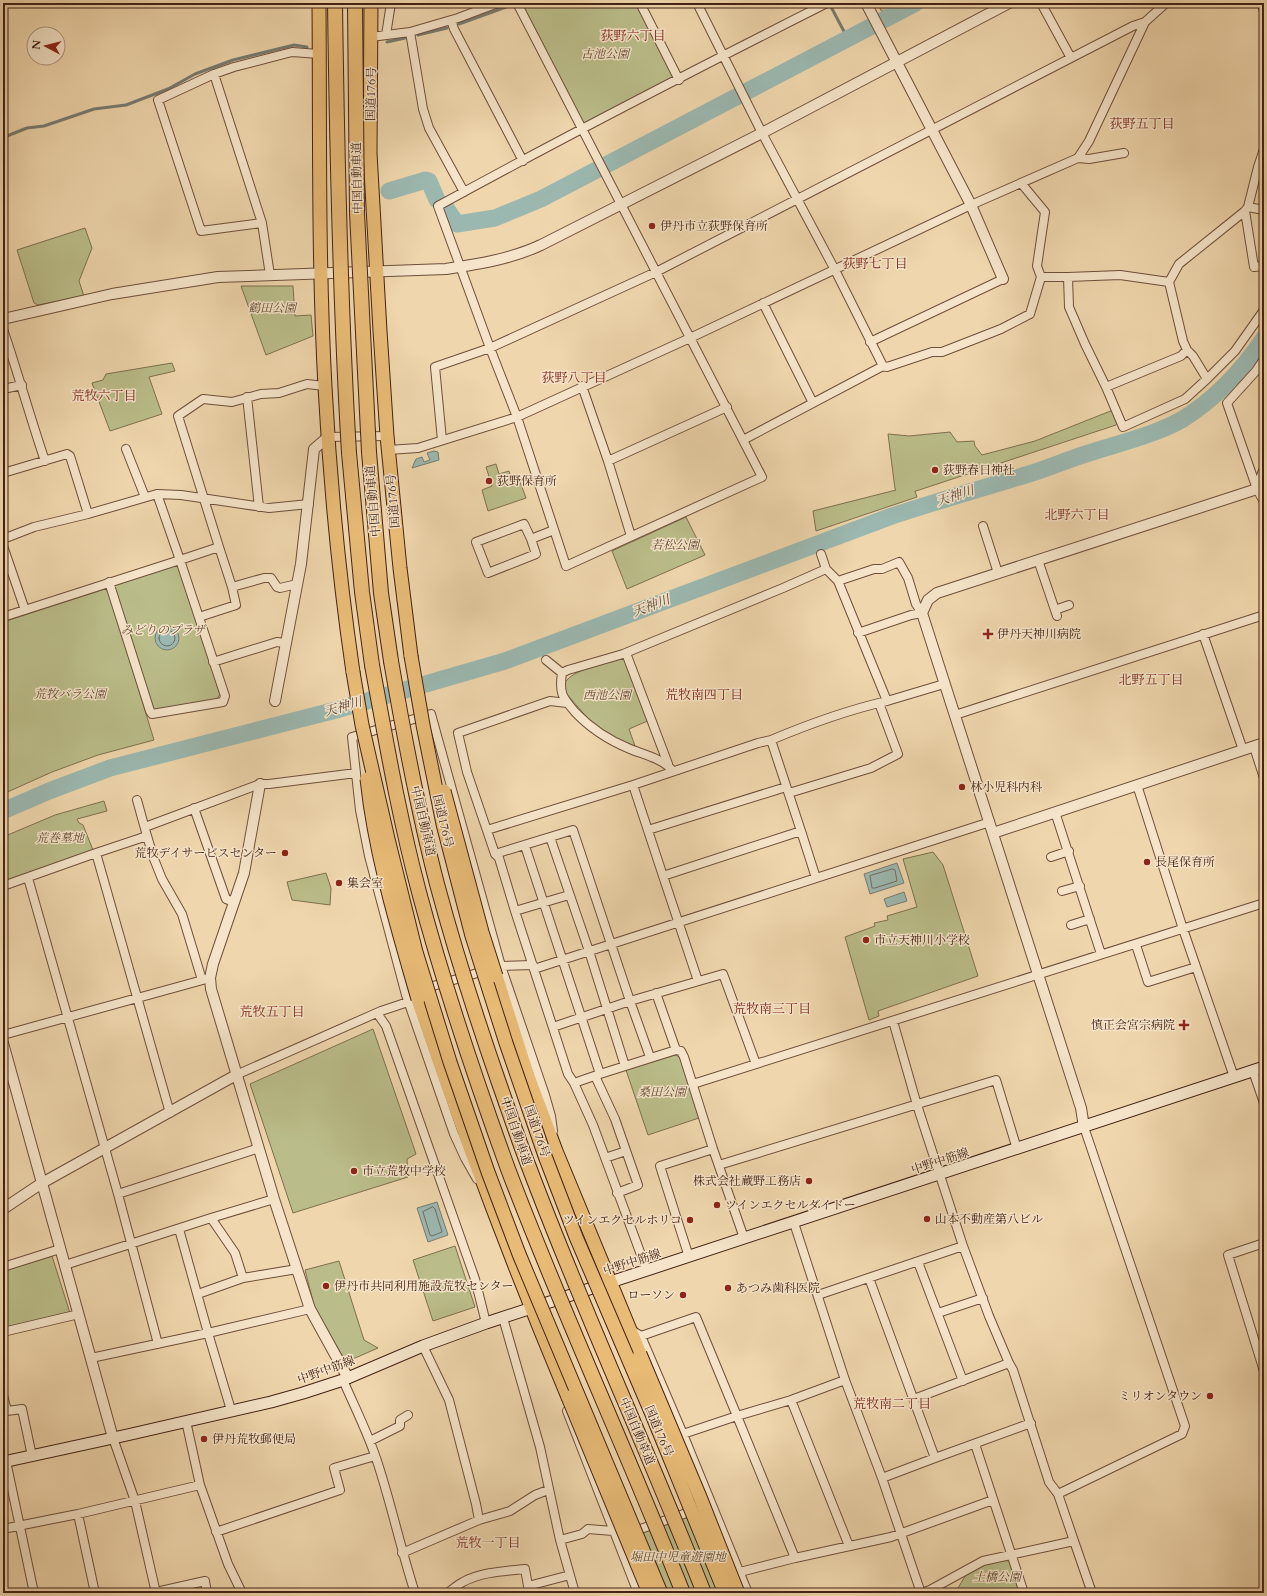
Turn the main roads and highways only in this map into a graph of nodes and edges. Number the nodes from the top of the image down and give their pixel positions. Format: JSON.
{"nodes":[{"id":1,"x":319,"y":3,"type":"edge"},
{"id":2,"x":335,"y":3,"type":"edge"},
{"id":3,"x":355,"y":3,"type":"edge"},
{"id":4,"x":371,"y":3,"type":"edge"},
{"id":5,"x":362,"y":725,"type":"junction"},
{"id":6,"x":423,"y":725,"type":"junction"},
{"id":7,"x":1264,"y":1067,"type":"edge"},
{"id":8,"x":611,"y":1283,"type":"junction"},
{"id":9,"x":531,"y":1309,"type":"junction"},
{"id":10,"x":4,"y":1461,"type":"edge"},
{"id":11,"x":649,"y":1593,"type":"edge"},
{"id":12,"x":661,"y":1593,"type":"edge"},
{"id":13,"x":683,"y":1593,"type":"edge"},
{"id":14,"x":704,"y":1593,"type":"edge"},
{"id":15,"x":725,"y":1593,"type":"edge"},
{"id":16,"x":738,"y":1593,"type":"edge"}],
"edges":[{"from":1,"to":5,"type":"highway","bridge":true},
{"from":2,"to":13,"type":"highway","name":"中国自動車道","bridge":true},
{"from":3,"to":14,"type":"highway","name":"中国自動車道","bridge":true},
{"from":4,"to":6,"type":"highway","name":"国道176号","bridge":true},
{"from":5,"to":9,"type":"highway","bridge":true},
{"from":5,"to":12,"type":"highway","bridge":true},
{"from":6,"to":8,"type":"highway","bridge":true},
{"from":6,"to":15,"type":"highway","name":"国道176号","bridge":true},
{"from":7,"to":8,"type":"main road","name":"中野中筋線"},
{"from":8,"to":9,"type":"main road","name":"中野中筋線"},
{"from":8,"to":16,"type":"highway","bridge":true},
{"from":9,"to":10,"type":"main road","name":"中野中筋線"},
{"from":9,"to":11,"type":"highway","bridge":true}]}
